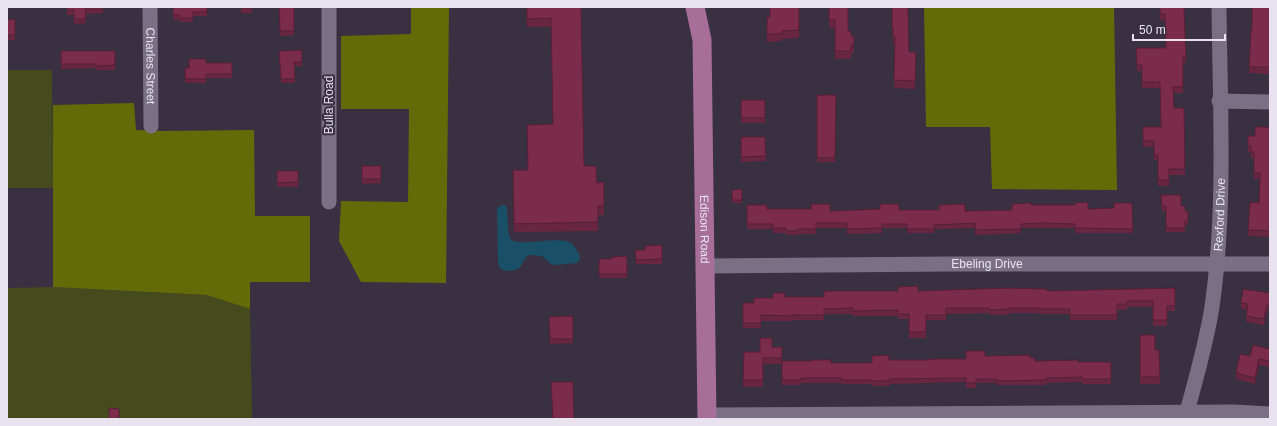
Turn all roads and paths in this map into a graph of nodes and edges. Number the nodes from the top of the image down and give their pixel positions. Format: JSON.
{"nodes":[{"id":1,"x":150,"y":7,"type":"edge"},
{"id":2,"x":330,"y":7,"type":"edge"},
{"id":3,"x":695,"y":7,"type":"edge"},
{"id":4,"x":708,"y":7,"type":"edge"},
{"id":5,"x":1219,"y":7,"type":"edge"},
{"id":6,"x":702,"y":40,"type":"junction"},
{"id":7,"x":1220,"y":101,"type":"junction"},
{"id":8,"x":1270,"y":102,"type":"edge"},
{"id":9,"x":151,"y":126,"type":"dead end"},
{"id":10,"x":329,"y":202,"type":"dead end"},
{"id":11,"x":1217,"y":263,"type":"junction"},
{"id":12,"x":1270,"y":264,"type":"edge"},
{"id":13,"x":705,"y":266,"type":"junction"},
{"id":14,"x":1270,"y":414,"type":"edge"},
{"id":15,"x":1186,"y":416,"type":"edge"},
{"id":16,"x":707,"y":417,"type":"edge"}],
"edges":[{"from":1,"to":9,"type":"street","name":"Charles Street"},
{"from":2,"to":10,"type":"street","name":"Bulla Road"},
{"from":3,"to":6,"type":"main road","name":"Edison Road"},
{"from":4,"to":6,"type":"main road","name":"Edison Road"},
{"from":5,"to":7,"type":"street","name":"Rexford Drive"},
{"from":6,"to":13,"type":"main road","name":"Edison Road"},
{"from":7,"to":8,"type":"street"},
{"from":7,"to":11,"type":"street","name":"Rexford Drive"},
{"from":11,"to":12,"type":"street","name":"Ebeling Drive"},
{"from":11,"to":13,"type":"street","name":"Ebeling Drive"},
{"from":11,"to":15,"type":"street","name":"Rexford Drive"},
{"from":13,"to":16,"type":"main road","name":"Edison Road"},
{"from":14,"to":15,"type":"street"},
{"from":15,"to":16,"type":"street"}]}
